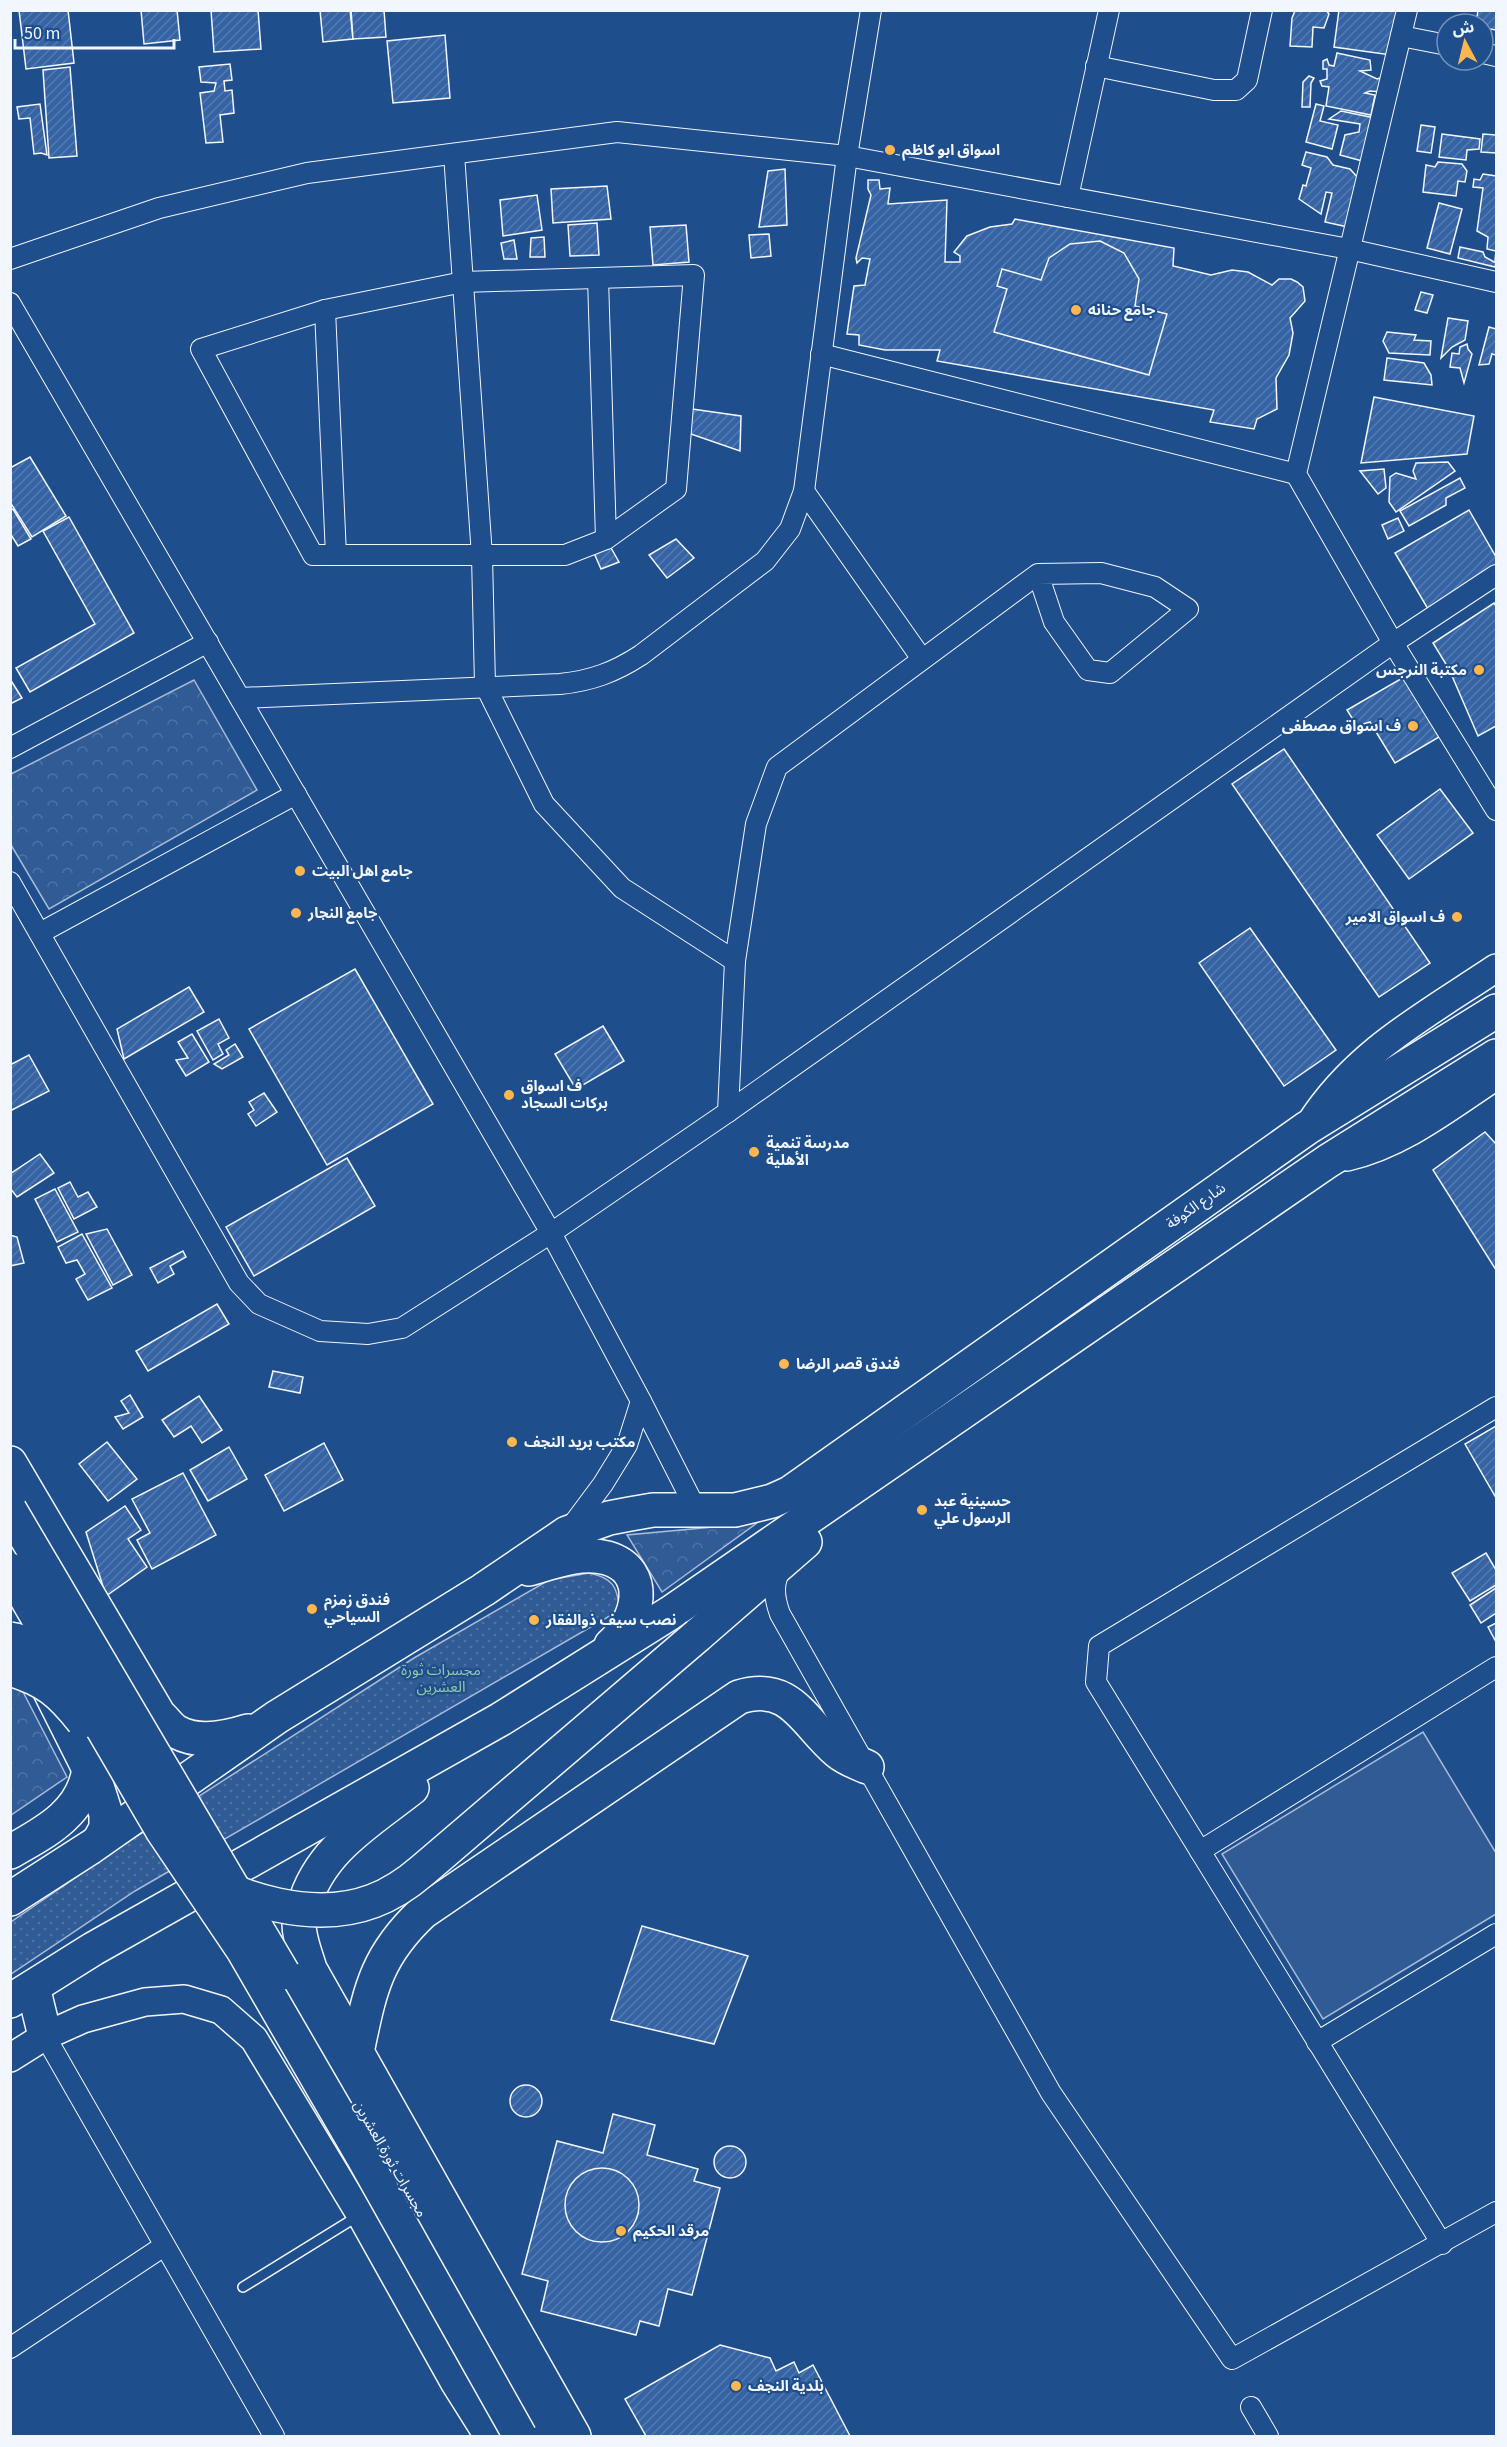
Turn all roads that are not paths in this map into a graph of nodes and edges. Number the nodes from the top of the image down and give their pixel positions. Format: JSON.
{"nodes":[{"id":1,"x":871,"y":10,"type":"edge"},
{"id":2,"x":1108,"y":10,"type":"edge"},
{"id":3,"x":1262,"y":10,"type":"edge"},
{"id":4,"x":1407,"y":10,"type":"edge"},
{"id":5,"x":1401,"y":36,"type":"junction"},
{"id":6,"x":1435,"y":43,"type":"edge"},
{"id":7,"x":1096,"y":66,"type":"junction"},
{"id":8,"x":454,"y":154,"type":"junction"},
{"id":9,"x":847,"y":156,"type":"junction"},
{"id":10,"x":1068,"y":197,"type":"junction"},
{"id":11,"x":1349,"y":249,"type":"junction"},
{"id":12,"x":10,"y":259,"type":"edge"},
{"id":13,"x":598,"y":278,"type":"junction"},
{"id":14,"x":463,"y":282,"type":"junction"},
{"id":15,"x":1497,"y":282,"type":"edge"},
{"id":16,"x":10,"y":303,"type":"edge"},
{"id":17,"x":325,"y":310,"type":"junction"},
{"id":18,"x":821,"y":354,"type":"junction"},
{"id":19,"x":1296,"y":474,"type":"junction"},
{"id":20,"x":804,"y":491,"type":"junction"},
{"id":21,"x":606,"y":539,"type":"junction"},
{"id":22,"x":336,"y":555,"type":"junction"},
{"id":23,"x":482,"y":556,"type":"junction"},
{"id":24,"x":1038,"y":574,"type":"junction"},
{"id":25,"x":1497,"y":575,"type":"edge"},
{"id":26,"x":208,"y":642,"type":"junction"},
{"id":27,"x":1393,"y":643,"type":"junction"},
{"id":28,"x":922,"y":659,"type":"junction"},
{"id":29,"x":484,"y":686,"type":"junction"},
{"id":30,"x":240,"y":698,"type":"junction"},
{"id":31,"x":10,"y":748,"type":"edge"},
{"id":32,"x":296,"y":794,"type":"junction"},
{"id":33,"x":1497,"y":810,"type":"edge"},
{"id":34,"x":10,"y":882,"type":"edge"},
{"id":35,"x":40,"y":933,"type":"junction"},
{"id":36,"x":735,"y":961,"type":"junction"},
{"id":37,"x":1497,"y":968,"type":"edge"},
{"id":38,"x":1497,"y":1011,"type":"edge"},
{"id":39,"x":1497,"y":1056,"type":"edge"},
{"id":40,"x":1497,"y":1076,"type":"edge"},
{"id":41,"x":728,"y":1112,"type":"junction"},
{"id":42,"x":1307,"y":1128,"type":"junction"},
{"id":43,"x":1328,"y":1161,"type":"junction"},
{"id":44,"x":551,"y":1233,"type":"junction"},
{"id":45,"x":641,"y":1401,"type":"junction"},
{"id":46,"x":1497,"y":1407,"type":"edge"},
{"id":47,"x":917,"y":1445,"type":"junction"},
{"id":48,"x":10,"y":1463,"type":"edge"},
{"id":49,"x":10,"y":1510,"type":"edge"},
{"id":50,"x":697,"y":1511,"type":"junction"},
{"id":51,"x":567,"y":1533,"type":"junction"},
{"id":52,"x":53,"y":1535,"type":"junction"},
{"id":53,"x":793,"y":1554,"type":"junction"},
{"id":54,"x":10,"y":1570,"type":"edge"},
{"id":55,"x":483,"y":1590,"type":"junction"},
{"id":56,"x":10,"y":1591,"type":"edge"},
{"id":57,"x":10,"y":1612,"type":"edge"},
{"id":58,"x":10,"y":1639,"type":"edge"},
{"id":59,"x":1497,"y":1667,"type":"edge"},
{"id":60,"x":10,"y":1669,"type":"edge"},
{"id":61,"x":582,"y":1669,"type":"junction"},
{"id":62,"x":46,"y":1683,"type":"junction"},
{"id":63,"x":277,"y":1717,"type":"junction"},
{"id":64,"x":501,"y":1719,"type":"junction"},
{"id":65,"x":152,"y":1748,"type":"junction"},
{"id":66,"x":867,"y":1767,"type":"junction"},
{"id":67,"x":89,"y":1768,"type":"junction"},
{"id":68,"x":170,"y":1842,"type":"junction"},
{"id":69,"x":95,"y":1844,"type":"junction"},
{"id":70,"x":13,"y":1851,"type":"edge"},
{"id":71,"x":1200,"y":1851,"type":"junction"},
{"id":72,"x":10,"y":1899,"type":"edge"},
{"id":73,"x":1497,"y":1934,"type":"edge"},
{"id":74,"x":22,"y":1994,"type":"edge"},
{"id":75,"x":45,"y":2036,"type":"junction"},
{"id":76,"x":1317,"y":2042,"type":"junction"},
{"id":77,"x":357,"y":2052,"type":"junction"},
{"id":78,"x":10,"y":2058,"type":"edge"},
{"id":79,"x":1497,"y":2212,"type":"edge"},
{"id":80,"x":360,"y":2214,"type":"junction"},
{"id":81,"x":1442,"y":2244,"type":"junction"},
{"id":82,"x":164,"y":2246,"type":"junction"},
{"id":83,"x":243,"y":2287,"type":"dead end"},
{"id":84,"x":10,"y":2348,"type":"edge"},
{"id":85,"x":1251,"y":2407,"type":"dead end"},
{"id":86,"x":274,"y":2436,"type":"edge"},
{"id":87,"x":488,"y":2436,"type":"edge"},
{"id":88,"x":520,"y":2436,"type":"edge"},
{"id":89,"x":548,"y":2436,"type":"edge"},
{"id":90,"x":574,"y":2436,"type":"edge"},
{"id":91,"x":1268,"y":2436,"type":"edge"}],
"edges":[{"from":1,"to":9,"type":"street"},
{"from":2,"to":7,"type":"street"},
{"from":3,"to":7,"type":"street"},
{"from":4,"to":5,"type":"street"},
{"from":5,"to":6,"type":"street"},
{"from":5,"to":11,"type":"street"},
{"from":7,"to":10,"type":"street"},
{"from":8,"to":9,"type":"street"},
{"from":8,"to":12,"type":"street"},
{"from":8,"to":14,"type":"street"},
{"from":9,"to":10,"type":"street"},
{"from":9,"to":18,"type":"street"},
{"from":10,"to":11,"type":"street"},
{"from":11,"to":15,"type":"street"},
{"from":11,"to":19,"type":"street"},
{"from":13,"to":14,"type":"street"},
{"from":13,"to":21,"type":"street"},
{"from":13,"to":21,"type":"street"},
{"from":14,"to":17,"type":"street"},
{"from":14,"to":23,"type":"street"},
{"from":16,"to":26,"type":"street"},
{"from":17,"to":22,"type":"street"},
{"from":17,"to":22,"type":"street"},
{"from":18,"to":19,"type":"street"},
{"from":18,"to":20,"type":"street"},
{"from":19,"to":27,"type":"street"},
{"from":20,"to":28,"type":"street"},
{"from":20,"to":29,"type":"street"},
{"from":21,"to":23,"type":"street"},
{"from":22,"to":23,"type":"street"},
{"from":23,"to":29,"type":"street"},
{"from":24,"to":24,"type":"street"},
{"from":24,"to":28,"type":"street"},
{"from":25,"to":27,"type":"street"},
{"from":26,"to":30,"type":"street"},
{"from":26,"to":31,"type":"street"},
{"from":27,"to":33,"type":"street"},
{"from":27,"to":41,"type":"street"},
{"from":28,"to":36,"type":"street"},
{"from":29,"to":30,"type":"street"},
{"from":29,"to":36,"type":"street"},
{"from":30,"to":32,"type":"street"},
{"from":32,"to":35,"type":"street"},
{"from":32,"to":44,"type":"street"},
{"from":34,"to":35,"type":"street"},
{"from":35,"to":44,"type":"street"},
{"from":36,"to":41,"type":"street"},
{"from":37,"to":42,"type":"main road"},
{"from":38,"to":42,"type":"highway","name":"شارع الكوفة"},
{"from":39,"to":43,"type":"highway"},
{"from":40,"to":43,"type":"main road"},
{"from":41,"to":44,"type":"street"},
{"from":42,"to":50,"type":"highway","name":"شارع الكوفة"},
{"from":43,"to":47,"type":"highway"},
{"from":44,"to":45,"type":"street"},
{"from":45,"to":50,"type":"street"},
{"from":45,"to":51,"type":"street"},
{"from":46,"to":71,"type":"street"},
{"from":47,"to":53,"type":"highway"},
{"from":47,"to":61,"type":"highway"},
{"from":48,"to":52,"type":"highway"},
{"from":49,"to":65,"type":"highway","name":"مجسرات ثورة العشرين","bridge":true},
{"from":50,"to":51,"type":"highway","name":"شارع الكوفة"},
{"from":51,"to":55,"type":"highway","name":"شارع الكوفة"},
{"from":52,"to":56,"type":"highway"},
{"from":52,"to":63,"type":"highway"},
{"from":53,"to":66,"type":"street"},
{"from":53,"to":68,"type":"highway","bridge":true},
{"from":54,"to":68,"type":"highway","name":"مجسرات ثورة العشرين","bridge":true},
{"from":55,"to":61,"type":"highway"},
{"from":55,"to":63,"type":"highway"},
{"from":57,"to":62,"type":"highway"},
{"from":58,"to":65,"type":"highway","bridge":true},
{"from":59,"to":71,"type":"street"},
{"from":60,"to":62,"type":"highway","bridge":true},
{"from":61,"to":64,"type":"highway"},
{"from":62,"to":67,"type":"highway"},
{"from":62,"to":68,"type":"highway","bridge":true},
{"from":63,"to":69,"type":"highway"},
{"from":64,"to":74,"type":"highway"},
{"from":64,"to":77,"type":"highway"},
{"from":65,"to":89,"type":"highway","name":"مجسرات ثورة العشرين","bridge":true},
{"from":66,"to":77,"type":"highway"},
{"from":66,"to":81,"type":"street"},
{"from":67,"to":69,"type":"highway"},
{"from":67,"to":70,"type":"highway"},
{"from":68,"to":88,"type":"highway","name":"مجسرات ثورة العشرين","bridge":true},
{"from":69,"to":70,"type":"highway"},
{"from":69,"to":72,"type":"highway"},
{"from":71,"to":76,"type":"street"},
{"from":73,"to":76,"type":"street"},
{"from":74,"to":75,"type":"highway"},
{"from":75,"to":78,"type":"main road"},
{"from":75,"to":80,"type":"main road"},
{"from":75,"to":82,"type":"street"},
{"from":76,"to":81,"type":"street"},
{"from":77,"to":90,"type":"highway"},
{"from":79,"to":81,"type":"street"},
{"from":80,"to":83,"type":"lane"},
{"from":80,"to":87,"type":"main road"},
{"from":82,"to":84,"type":"street"},
{"from":82,"to":86,"type":"street"},
{"from":85,"to":91,"type":"street"}]}
